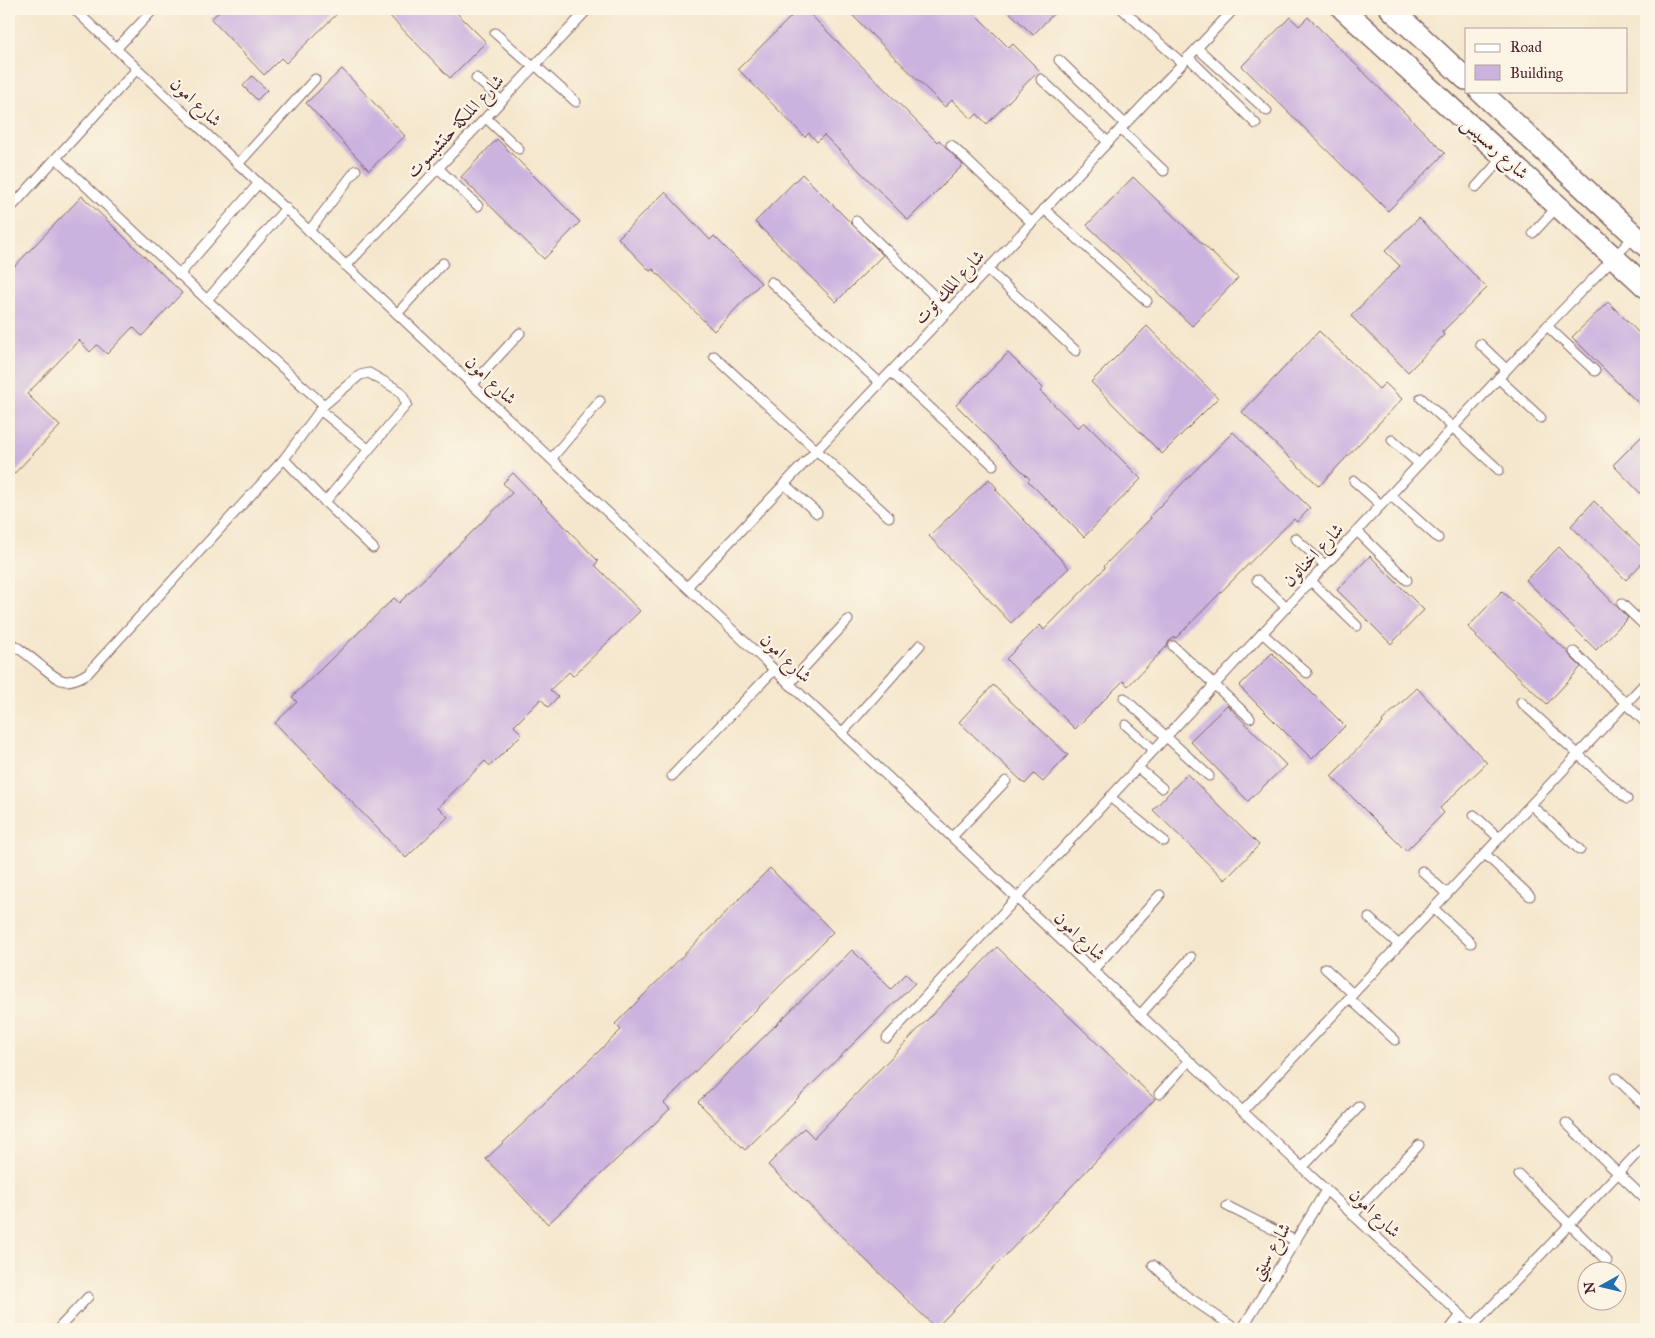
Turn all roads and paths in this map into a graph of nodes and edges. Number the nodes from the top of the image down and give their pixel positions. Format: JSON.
{"nodes":[{"id":1,"x":74,"y":9,"type":"edge"},
{"id":2,"x":154,"y":9,"type":"edge"},
{"id":3,"x":1122,"y":9,"type":"edge"},
{"id":4,"x":1234,"y":9,"type":"edge"},
{"id":5,"x":1342,"y":9,"type":"edge"},
{"id":6,"x":1391,"y":9,"type":"edge"},
{"id":7,"x":582,"y":11,"type":"edge"},
{"id":8,"x":496,"y":33,"type":"dead end"},
{"id":9,"x":1197,"y":48,"type":"junction"},
{"id":10,"x":116,"y":49,"type":"junction"},
{"id":11,"x":1058,"y":60,"type":"dead end"},
{"id":12,"x":1185,"y":60,"type":"junction"},
{"id":13,"x":534,"y":66,"type":"junction"},
{"id":14,"x":137,"y":69,"type":"junction"},
{"id":15,"x":476,"y":78,"type":"dead end"},
{"id":16,"x":1465,"y":78,"type":"edge"},
{"id":17,"x":315,"y":79,"type":"dead end"},
{"id":18,"x":1041,"y":79,"type":"dead end"},
{"id":19,"x":1481,"y":92,"type":"edge"},
{"id":20,"x":502,"y":101,"type":"junction"},
{"id":21,"x":576,"y":102,"type":"dead end"},
{"id":22,"x":1267,"y":111,"type":"dead end"},
{"id":23,"x":486,"y":118,"type":"junction"},
{"id":24,"x":1256,"y":124,"type":"dead end"},
{"id":25,"x":1123,"y":126,"type":"junction"},
{"id":26,"x":1108,"y":142,"type":"junction"},
{"id":27,"x":951,"y":145,"type":"dead end"},
{"id":28,"x":519,"y":149,"type":"dead end"},
{"id":29,"x":1504,"y":156,"type":"junction"},
{"id":30,"x":56,"y":158,"type":"junction"},
{"id":31,"x":238,"y":164,"type":"junction"},
{"id":32,"x":438,"y":168,"type":"junction"},
{"id":33,"x":356,"y":170,"type":"dead end"},
{"id":34,"x":1164,"y":171,"type":"dead end"},
{"id":35,"x":258,"y":184,"type":"junction"},
{"id":36,"x":1476,"y":187,"type":"dead end"},
{"id":37,"x":478,"y":206,"type":"dead end"},
{"id":38,"x":1558,"y":206,"type":"junction"},
{"id":39,"x":286,"y":208,"type":"junction"},
{"id":40,"x":1044,"y":209,"type":"junction"},
{"id":41,"x":9,"y":210,"type":"edge"},
{"id":42,"x":856,"y":221,"type":"dead end"},
{"id":43,"x":1032,"y":223,"type":"junction"},
{"id":44,"x":309,"y":231,"type":"junction"},
{"id":45,"x":1532,"y":233,"type":"dead end"},
{"id":46,"x":1641,"y":241,"type":"edge"},
{"id":47,"x":1614,"y":256,"type":"junction"},
{"id":48,"x":444,"y":263,"type":"dead end"},
{"id":49,"x":346,"y":266,"type":"junction"},
{"id":50,"x":988,"y":269,"type":"junction"},
{"id":51,"x":179,"y":275,"type":"junction"},
{"id":52,"x":771,"y":282,"type":"dead end"},
{"id":53,"x":1646,"y":287,"type":"edge"},
{"id":54,"x":207,"y":300,"type":"junction"},
{"id":55,"x":1147,"y":301,"type":"dead end"},
{"id":56,"x":949,"y":310,"type":"junction"},
{"id":57,"x":397,"y":314,"type":"junction"},
{"id":58,"x":1547,"y":326,"type":"junction"},
{"id":59,"x":520,"y":333,"type":"dead end"},
{"id":60,"x":1480,"y":344,"type":"dead end"},
{"id":61,"x":1076,"y":351,"type":"dead end"},
{"id":62,"x":714,"y":356,"type":"dead end"},
{"id":63,"x":1506,"y":370,"type":"junction"},
{"id":64,"x":1596,"y":371,"type":"dead end"},
{"id":65,"x":891,"y":372,"type":"junction"},
{"id":66,"x":1498,"y":378,"type":"junction"},
{"id":67,"x":880,"y":383,"type":"junction"},
{"id":68,"x":472,"y":385,"type":"junction"},
{"id":69,"x":1421,"y":398,"type":"dead end"},
{"id":70,"x":600,"y":402,"type":"dead end"},
{"id":71,"x":322,"y":408,"type":"junction"},
{"id":72,"x":1541,"y":418,"type":"dead end"},
{"id":73,"x":1453,"y":427,"type":"junction"},
{"id":74,"x":1392,"y":440,"type":"dead end"},
{"id":75,"x":368,"y":449,"type":"junction"},
{"id":76,"x":816,"y":450,"type":"junction"},
{"id":77,"x":284,"y":459,"type":"junction"},
{"id":78,"x":551,"y":459,"type":"junction"},
{"id":79,"x":1419,"y":464,"type":"junction"},
{"id":80,"x":993,"y":465,"type":"dead end"},
{"id":81,"x":1499,"y":470,"type":"dead end"},
{"id":82,"x":1354,"y":482,"type":"dead end"},
{"id":83,"x":784,"y":484,"type":"junction"},
{"id":84,"x":1390,"y":495,"type":"junction"},
{"id":85,"x":325,"y":502,"type":"junction"},
{"id":86,"x":1381,"y":505,"type":"junction"},
{"id":87,"x":817,"y":513,"type":"dead end"},
{"id":88,"x":889,"y":517,"type":"dead end"},
{"id":89,"x":1357,"y":530,"type":"junction"},
{"id":90,"x":1295,"y":538,"type":"dead end"},
{"id":91,"x":1438,"y":538,"type":"dead end"},
{"id":92,"x":373,"y":548,"type":"dead end"},
{"id":93,"x":1325,"y":565,"type":"junction"},
{"id":94,"x":1257,"y":580,"type":"dead end"},
{"id":95,"x":1407,"y":580,"type":"dead end"},
{"id":96,"x":1311,"y":581,"type":"junction"},
{"id":97,"x":687,"y":587,"type":"junction"},
{"id":98,"x":1622,"y":604,"type":"dead end"},
{"id":99,"x":1286,"y":607,"type":"junction"},
{"id":100,"x":848,"y":620,"type":"dead end"},
{"id":101,"x":1357,"y":626,"type":"dead end"},
{"id":102,"x":1646,"y":627,"type":"edge"},
{"id":103,"x":1262,"y":633,"type":"junction"},
{"id":104,"x":9,"y":641,"type":"edge"},
{"id":105,"x":920,"y":645,"type":"dead end"},
{"id":106,"x":1174,"y":646,"type":"dead end"},
{"id":107,"x":1574,"y":652,"type":"dead end"},
{"id":108,"x":774,"y":670,"type":"junction"},
{"id":109,"x":1307,"y":673,"type":"dead end"},
{"id":110,"x":1646,"y":682,"type":"edge"},
{"id":111,"x":789,"y":684,"type":"junction"},
{"id":112,"x":1214,"y":684,"type":"junction"},
{"id":113,"x":1124,"y":698,"type":"dead end"},
{"id":114,"x":1521,"y":702,"type":"dead end"},
{"id":115,"x":1626,"y":703,"type":"junction"},
{"id":116,"x":1250,"y":718,"type":"dead end"},
{"id":117,"x":1646,"y":723,"type":"edge"},
{"id":118,"x":1126,"y":725,"type":"dead end"},
{"id":119,"x":842,"y":733,"type":"junction"},
{"id":120,"x":1166,"y":737,"type":"junction"},
{"id":121,"x":1154,"y":750,"type":"junction"},
{"id":122,"x":1578,"y":754,"type":"junction"},
{"id":123,"x":1138,"y":767,"type":"junction"},
{"id":124,"x":672,"y":776,"type":"dead end"},
{"id":125,"x":1209,"y":776,"type":"dead end"},
{"id":126,"x":1006,"y":781,"type":"dead end"},
{"id":127,"x":1162,"y":788,"type":"dead end"},
{"id":128,"x":1110,"y":797,"type":"junction"},
{"id":129,"x":1627,"y":799,"type":"dead end"},
{"id":130,"x":1530,"y":805,"type":"junction"},
{"id":131,"x":1474,"y":815,"type":"dead end"},
{"id":132,"x":952,"y":837,"type":"junction"},
{"id":133,"x":1499,"y":838,"type":"junction"},
{"id":134,"x":1164,"y":841,"type":"dead end"},
{"id":135,"x":1580,"y":850,"type":"dead end"},
{"id":136,"x":1485,"y":854,"type":"junction"},
{"id":137,"x":1422,"y":871,"type":"dead end"},
{"id":138,"x":1447,"y":894,"type":"junction"},
{"id":139,"x":1160,"y":895,"type":"dead end"},
{"id":140,"x":1530,"y":896,"type":"dead end"},
{"id":141,"x":1016,"y":898,"type":"junction"},
{"id":142,"x":1434,"y":908,"type":"junction"},
{"id":143,"x":1369,"y":918,"type":"dead end"},
{"id":144,"x":1471,"y":942,"type":"dead end"},
{"id":145,"x":1398,"y":946,"type":"junction"},
{"id":146,"x":1191,"y":957,"type":"dead end"},
{"id":147,"x":1325,"y":968,"type":"dead end"},
{"id":148,"x":1093,"y":970,"type":"junction"},
{"id":149,"x":1351,"y":996,"type":"junction"},
{"id":150,"x":1140,"y":1014,"type":"junction"},
{"id":151,"x":887,"y":1038,"type":"dead end"},
{"id":152,"x":1395,"y":1040,"type":"dead end"},
{"id":153,"x":1189,"y":1061,"type":"junction"},
{"id":154,"x":1616,"y":1078,"type":"dead end"},
{"id":155,"x":1159,"y":1094,"type":"dead end"},
{"id":156,"x":1646,"y":1107,"type":"edge"},
{"id":157,"x":1359,"y":1108,"type":"dead end"},
{"id":158,"x":1243,"y":1111,"type":"junction"},
{"id":159,"x":1566,"y":1123,"type":"dead end"},
{"id":160,"x":1646,"y":1144,"type":"edge"},
{"id":161,"x":1419,"y":1145,"type":"dead end"},
{"id":162,"x":1303,"y":1167,"type":"junction"},
{"id":163,"x":1618,"y":1173,"type":"junction"},
{"id":164,"x":1519,"y":1175,"type":"dead end"},
{"id":165,"x":1326,"y":1190,"type":"junction"},
{"id":166,"x":1646,"y":1200,"type":"edge"},
{"id":167,"x":1227,"y":1206,"type":"dead end"},
{"id":168,"x":1353,"y":1215,"type":"junction"},
{"id":169,"x":1570,"y":1224,"type":"junction"},
{"id":170,"x":1296,"y":1241,"type":"junction"},
{"id":171,"x":1606,"y":1260,"type":"edge"},
{"id":172,"x":1153,"y":1265,"type":"dead end"},
{"id":173,"x":88,"y":1297,"type":"dead end"},
{"id":174,"x":1461,"y":1315,"type":"junction"},
{"id":175,"x":1475,"y":1328,"type":"edge"},
{"id":176,"x":58,"y":1329,"type":"edge"},
{"id":177,"x":1236,"y":1329,"type":"edge"},
{"id":178,"x":1242,"y":1329,"type":"edge"},
{"id":179,"x":1450,"y":1329,"type":"edge"}],
"edges":[{"from":1,"to":10,"type":"lane","name":"شارع امون"},
{"from":2,"to":10,"type":"lane"},
{"from":3,"to":12,"type":"lane"},
{"from":4,"to":9,"type":"lane","name":"شارع الملك توت"},
{"from":5,"to":29,"type":"street","name":"شارع رمسيس"},
{"from":6,"to":16,"type":"street"},
{"from":7,"to":13,"type":"lane","name":"شارع الملكة حتشبسوت"},
{"from":8,"to":13,"type":"lane"},
{"from":9,"to":12,"type":"lane","name":"شارع الملك توت"},
{"from":9,"to":22,"type":"lane"},
{"from":10,"to":14,"type":"lane","name":"شارع امون"},
{"from":11,"to":25,"type":"lane"},
{"from":12,"to":24,"type":"lane"},
{"from":12,"to":25,"type":"lane","name":"شارع الملك توت"},
{"from":13,"to":20,"type":"lane","name":"شارع الملكة حتشبسوت"},
{"from":13,"to":21,"type":"lane"},
{"from":14,"to":30,"type":"lane"},
{"from":14,"to":31,"type":"lane","name":"شارع امون"},
{"from":15,"to":20,"type":"lane"},
{"from":17,"to":31,"type":"lane"},
{"from":18,"to":26,"type":"lane"},
{"from":19,"to":46,"type":"street","name":"شارع رمسيس"},
{"from":20,"to":23,"type":"lane","name":"شارع الملكة حتشبسوت"},
{"from":23,"to":28,"type":"lane"},
{"from":23,"to":32,"type":"lane","name":"شارع الملكة حتشبسوت"},
{"from":25,"to":26,"type":"lane","name":"شارع الملك توت"},
{"from":25,"to":34,"type":"lane"},
{"from":26,"to":40,"type":"lane","name":"شارع الملك توت"},
{"from":27,"to":43,"type":"lane"},
{"from":29,"to":36,"type":"lane"},
{"from":29,"to":38,"type":"street","name":"شارع رمسيس"},
{"from":30,"to":41,"type":"lane"},
{"from":30,"to":51,"type":"lane"},
{"from":31,"to":35,"type":"lane","name":"شارع امون"},
{"from":32,"to":37,"type":"lane"},
{"from":32,"to":49,"type":"lane","name":"شارع الملكة حتشبسوت"},
{"from":33,"to":44,"type":"lane"},
{"from":35,"to":39,"type":"lane","name":"شارع امون"},
{"from":35,"to":51,"type":"lane"},
{"from":38,"to":45,"type":"lane"},
{"from":38,"to":47,"type":"street","name":"شارع رمسيس"},
{"from":39,"to":44,"type":"lane","name":"شارع امون"},
{"from":39,"to":54,"type":"lane"},
{"from":40,"to":43,"type":"lane","name":"شارع الملك توت"},
{"from":40,"to":55,"type":"lane"},
{"from":42,"to":56,"type":"lane"},
{"from":43,"to":50,"type":"lane","name":"شارع الملك توت"},
{"from":44,"to":49,"type":"lane","name":"شارع امون"},
{"from":46,"to":47,"type":"lane","name":"شارع اخناتون"},
{"from":47,"to":53,"type":"street","name":"شارع رمسيس"},
{"from":47,"to":58,"type":"lane","name":"شارع اخناتون"},
{"from":48,"to":57,"type":"lane"},
{"from":49,"to":57,"type":"lane","name":"شارع امون"},
{"from":50,"to":56,"type":"lane","name":"شارع الملك توت"},
{"from":50,"to":61,"type":"lane"},
{"from":51,"to":54,"type":"lane"},
{"from":52,"to":67,"type":"lane"},
{"from":54,"to":71,"type":"lane"},
{"from":56,"to":65,"type":"lane","name":"شارع الملك توت"},
{"from":57,"to":68,"type":"lane","name":"شارع امون"},
{"from":58,"to":63,"type":"lane","name":"شارع اخناتون"},
{"from":58,"to":64,"type":"lane"},
{"from":59,"to":68,"type":"lane"},
{"from":60,"to":63,"type":"lane"},
{"from":62,"to":76,"type":"lane"},
{"from":63,"to":66,"type":"lane","name":"شارع اخناتون"},
{"from":65,"to":67,"type":"lane","name":"شارع الملك توت"},
{"from":65,"to":80,"type":"lane"},
{"from":66,"to":72,"type":"lane"},
{"from":66,"to":73,"type":"lane","name":"شارع اخناتون"},
{"from":67,"to":76,"type":"lane","name":"شارع الملك توت"},
{"from":68,"to":78,"type":"lane","name":"شارع امون"},
{"from":69,"to":73,"type":"lane"},
{"from":70,"to":78,"type":"lane"},
{"from":71,"to":75,"type":"lane"},
{"from":71,"to":75,"type":"lane"},
{"from":71,"to":77,"type":"lane"},
{"from":73,"to":79,"type":"lane","name":"شارع اخناتون"},
{"from":73,"to":81,"type":"lane"},
{"from":74,"to":79,"type":"lane"},
{"from":75,"to":85,"type":"lane"},
{"from":76,"to":83,"type":"lane","name":"شارع الملك توت"},
{"from":76,"to":88,"type":"lane"},
{"from":77,"to":85,"type":"lane"},
{"from":77,"to":104,"type":"lane"},
{"from":78,"to":97,"type":"lane","name":"شارع امون"},
{"from":79,"to":84,"type":"lane","name":"شارع اخناتون"},
{"from":82,"to":86,"type":"lane"},
{"from":83,"to":87,"type":"lane"},
{"from":83,"to":97,"type":"lane","name":"شارع الملك توت"},
{"from":84,"to":86,"type":"lane","name":"شارع اخناتون"},
{"from":84,"to":91,"type":"lane"},
{"from":85,"to":92,"type":"lane"},
{"from":86,"to":89,"type":"lane","name":"شارع اخناتون"},
{"from":89,"to":93,"type":"lane","name":"شارع اخناتون"},
{"from":89,"to":95,"type":"lane"},
{"from":90,"to":93,"type":"lane"},
{"from":93,"to":96,"type":"lane","name":"شارع اخناتون"},
{"from":94,"to":99,"type":"lane"},
{"from":96,"to":99,"type":"lane","name":"شارع اخناتون"},
{"from":96,"to":101,"type":"lane"},
{"from":97,"to":108,"type":"lane","name":"شارع امون"},
{"from":98,"to":102,"type":"lane"},
{"from":99,"to":103,"type":"lane","name":"شارع اخناتون"},
{"from":100,"to":111,"type":"lane"},
{"from":103,"to":109,"type":"lane"},
{"from":103,"to":112,"type":"lane","name":"شارع اخناتون"},
{"from":105,"to":119,"type":"lane"},
{"from":106,"to":112,"type":"lane"},
{"from":107,"to":115,"type":"lane"},
{"from":108,"to":111,"type":"lane","name":"شارع امون"},
{"from":108,"to":124,"type":"lane"},
{"from":110,"to":115,"type":"lane"},
{"from":111,"to":119,"type":"lane","name":"شارع امون"},
{"from":112,"to":116,"type":"lane"},
{"from":112,"to":120,"type":"lane","name":"شارع اخناتون"},
{"from":113,"to":120,"type":"lane"},
{"from":114,"to":122,"type":"lane"},
{"from":115,"to":117,"type":"lane"},
{"from":115,"to":122,"type":"lane"},
{"from":118,"to":121,"type":"lane"},
{"from":119,"to":132,"type":"lane","name":"شارع امون"},
{"from":120,"to":121,"type":"lane","name":"شارع اخناتون"},
{"from":120,"to":125,"type":"lane"},
{"from":121,"to":123,"type":"lane","name":"شارع اخناتون"},
{"from":122,"to":129,"type":"lane"},
{"from":122,"to":130,"type":"lane"},
{"from":123,"to":127,"type":"lane"},
{"from":123,"to":128,"type":"lane","name":"شارع اخناتون"},
{"from":126,"to":132,"type":"lane"},
{"from":128,"to":134,"type":"lane"},
{"from":128,"to":141,"type":"lane","name":"شارع اخناتون"},
{"from":130,"to":133,"type":"lane"},
{"from":130,"to":135,"type":"lane"},
{"from":131,"to":133,"type":"lane"},
{"from":132,"to":141,"type":"lane","name":"شارع امون"},
{"from":133,"to":136,"type":"lane"},
{"from":136,"to":138,"type":"lane"},
{"from":136,"to":140,"type":"lane"},
{"from":137,"to":138,"type":"lane"},
{"from":138,"to":142,"type":"lane"},
{"from":139,"to":148,"type":"lane"},
{"from":141,"to":148,"type":"lane","name":"شارع امون"},
{"from":141,"to":151,"type":"lane","name":"شارع اخناتون"},
{"from":142,"to":144,"type":"lane"},
{"from":142,"to":145,"type":"lane"},
{"from":143,"to":145,"type":"lane"},
{"from":145,"to":149,"type":"lane"},
{"from":146,"to":150,"type":"lane"},
{"from":147,"to":149,"type":"lane"},
{"from":148,"to":150,"type":"lane","name":"شارع امون"},
{"from":149,"to":152,"type":"lane"},
{"from":149,"to":158,"type":"lane"},
{"from":150,"to":153,"type":"lane","name":"شارع امون"},
{"from":153,"to":155,"type":"lane"},
{"from":153,"to":158,"type":"lane","name":"شارع امون"},
{"from":154,"to":156,"type":"lane"},
{"from":157,"to":162,"type":"lane"},
{"from":158,"to":162,"type":"lane","name":"شارع امون"},
{"from":159,"to":163,"type":"lane"},
{"from":160,"to":163,"type":"lane"},
{"from":161,"to":168,"type":"lane"},
{"from":162,"to":165,"type":"lane","name":"شارع امون"},
{"from":163,"to":166,"type":"lane"},
{"from":163,"to":169,"type":"lane"},
{"from":164,"to":169,"type":"lane"},
{"from":165,"to":168,"type":"lane","name":"شارع امون"},
{"from":165,"to":170,"type":"lane","name":"شارع سيتي"},
{"from":167,"to":170,"type":"lane"},
{"from":168,"to":174,"type":"lane","name":"شارع امون"},
{"from":169,"to":171,"type":"lane"},
{"from":169,"to":175,"type":"lane"},
{"from":170,"to":178,"type":"lane","name":"شارع سيتي"},
{"from":172,"to":177,"type":"lane"},
{"from":173,"to":176,"type":"lane"},
{"from":174,"to":175,"type":"lane","name":"شارع امون"},
{"from":174,"to":179,"type":"lane"}]}
